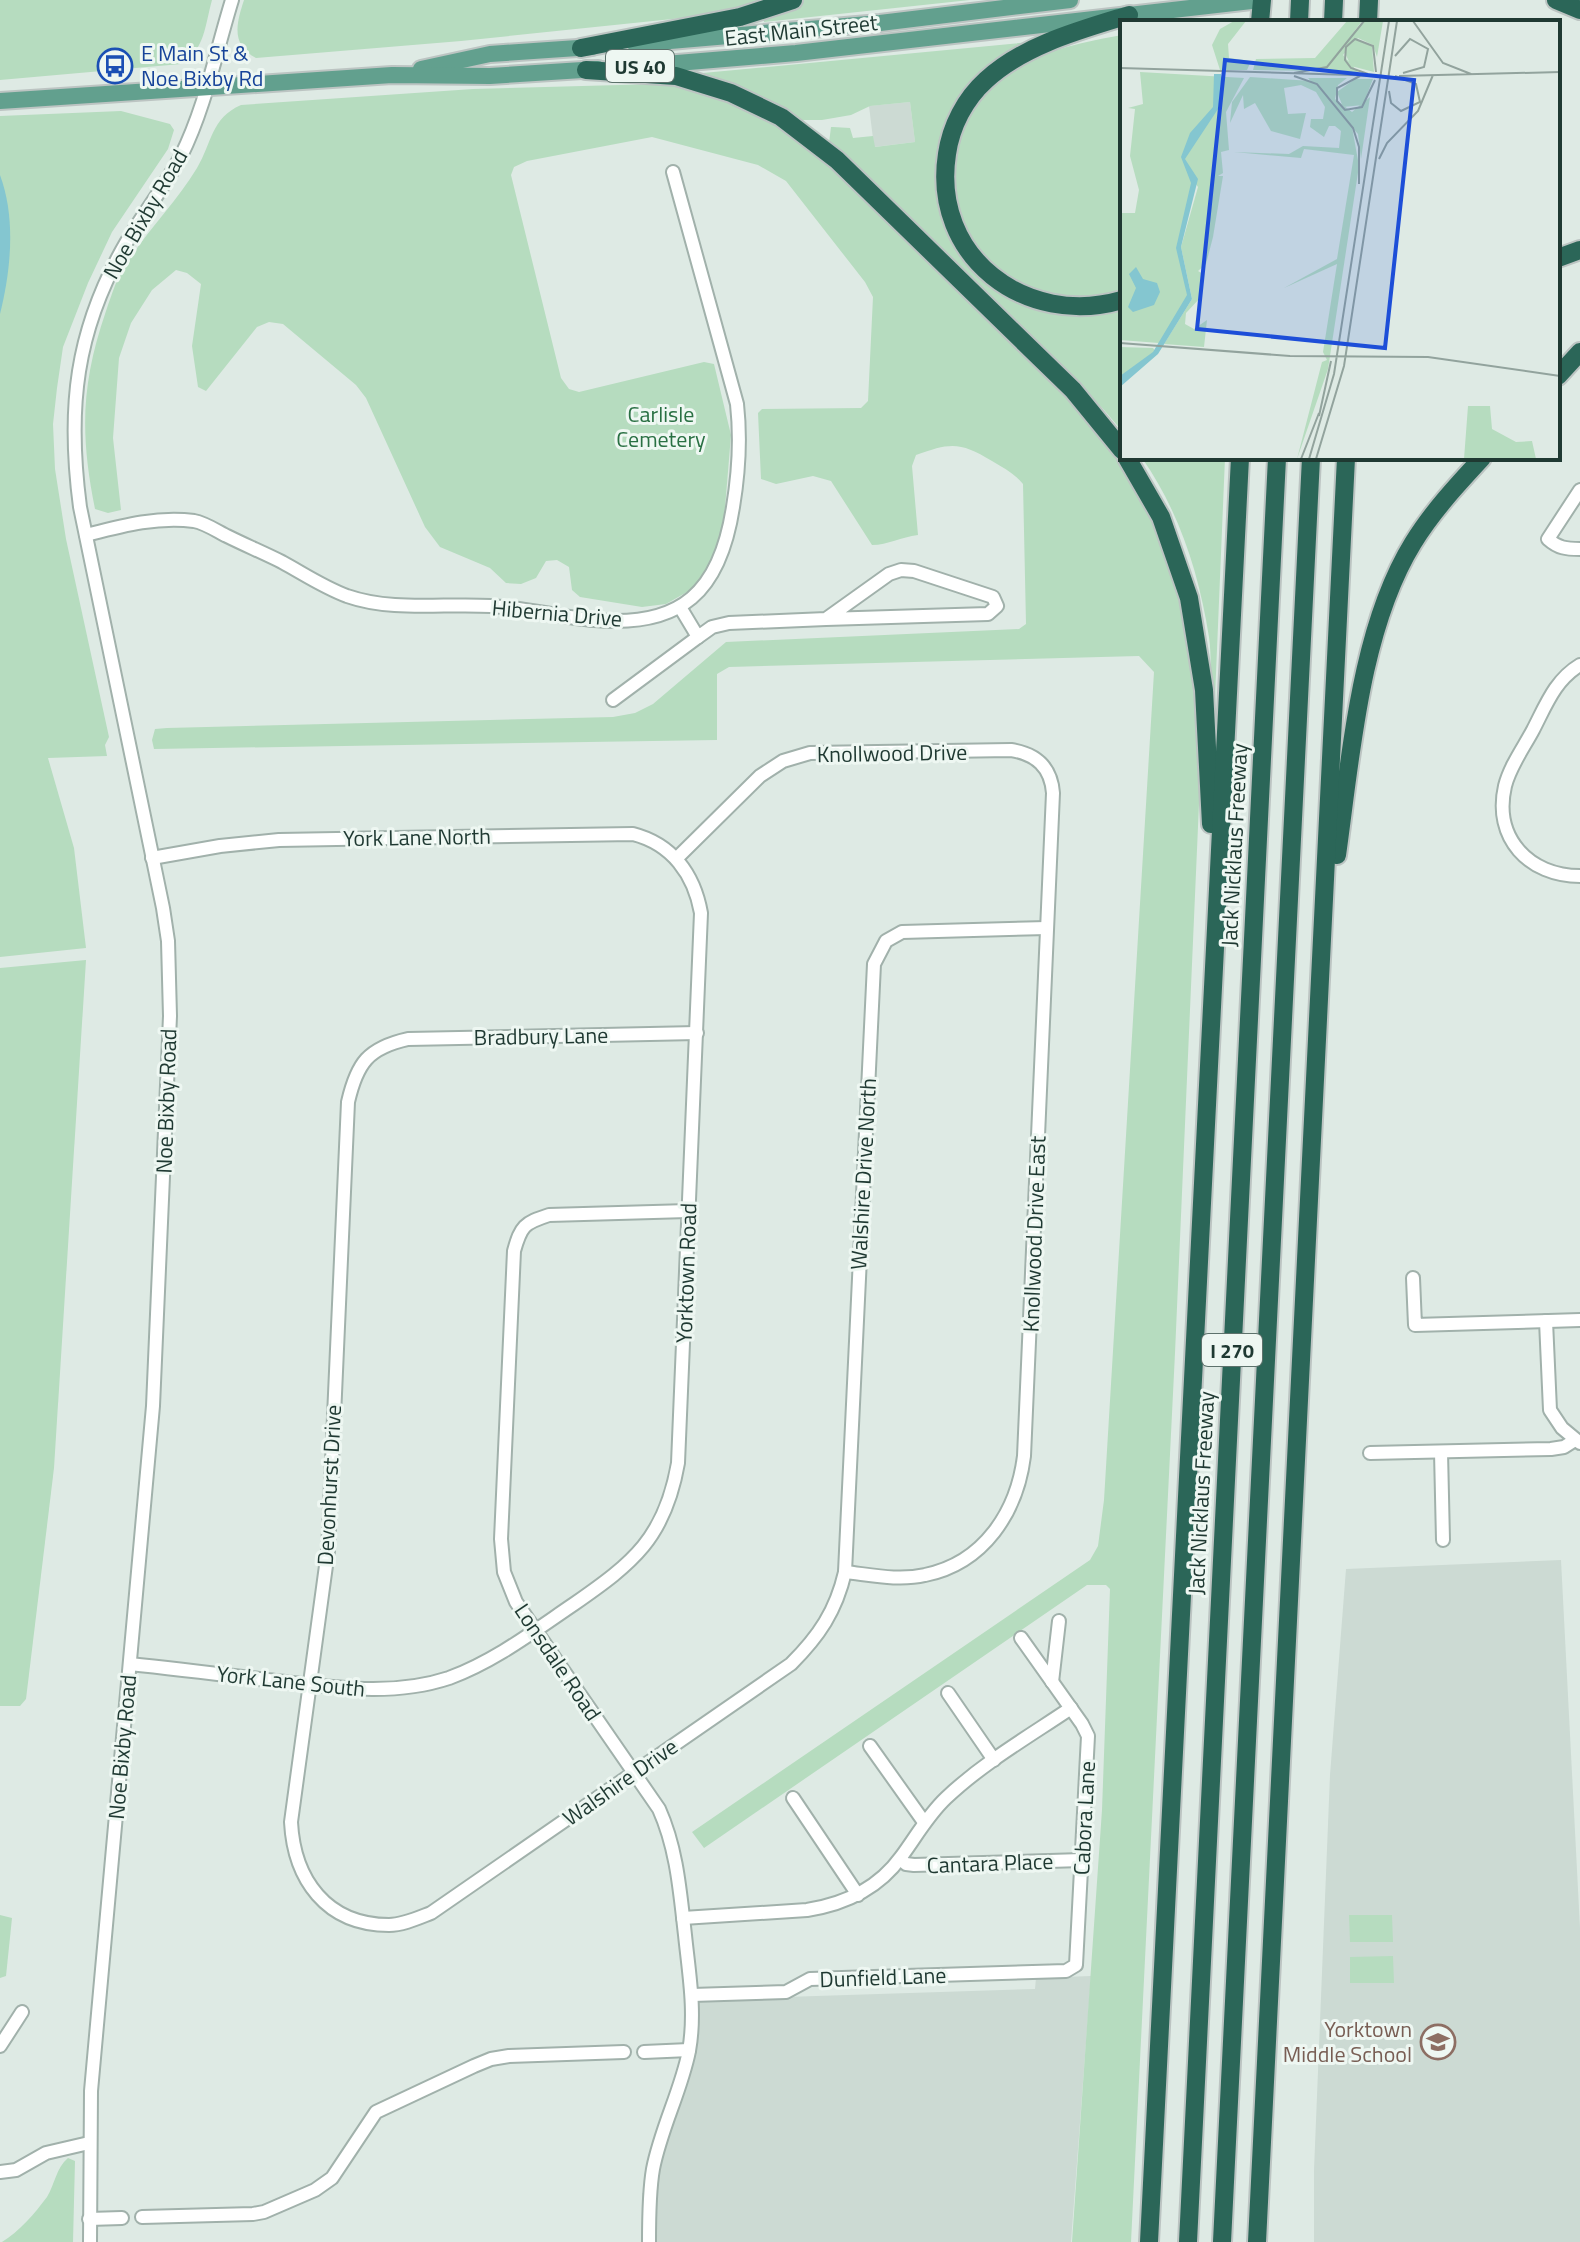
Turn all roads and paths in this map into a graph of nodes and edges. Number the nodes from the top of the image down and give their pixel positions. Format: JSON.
{"nodes":[{"id":1,"x":232,"y":0,"type":"edge"},
{"id":2,"x":793,"y":0,"type":"edge"},
{"id":3,"x":1070,"y":0,"type":"edge"},
{"id":4,"x":1261,"y":0,"type":"edge"},
{"id":5,"x":1300,"y":0,"type":"edge"},
{"id":6,"x":1334,"y":0,"type":"edge"},
{"id":7,"x":1556,"y":0,"type":"edge"},
{"id":8,"x":1580,"y":10,"type":"edge"},
{"id":9,"x":1129,"y":15,"type":"junction"},
{"id":10,"x":1260,"y":20,"type":"edge"},
{"id":11,"x":1299,"y":20,"type":"edge"},
{"id":12,"x":1333,"y":20,"type":"edge"},
{"id":13,"x":581,"y":48,"type":"junction"},
{"id":14,"x":586,"y":70,"type":"junction"},
{"id":15,"x":392,"y":75,"type":"junction"},
{"id":16,"x":205,"y":88,"type":"junction"},
{"id":17,"x":0,"y":101,"type":"edge"},
{"id":18,"x":673,"y":172,"type":"dead end"},
{"id":19,"x":1580,"y":250,"type":"edge"},
{"id":20,"x":1560,"y":257,"type":"edge"},
{"id":21,"x":1120,"y":300,"type":"edge"},
{"id":22,"x":1580,"y":352,"type":"edge"},
{"id":23,"x":1560,"y":374,"type":"edge"},
{"id":24,"x":1120,"y":448,"type":"edge"},
{"id":25,"x":1128,"y":460,"type":"edge"},
{"id":26,"x":1240,"y":460,"type":"edge"},
{"id":27,"x":1277,"y":460,"type":"edge"},
{"id":28,"x":1311,"y":460,"type":"edge"},
{"id":29,"x":1346,"y":460,"type":"edge"},
{"id":30,"x":1480,"y":460,"type":"edge"},
{"id":31,"x":1580,"y":490,"type":"edge"},
{"id":32,"x":86,"y":535,"type":"junction"},
{"id":33,"x":1580,"y":549,"type":"edge"},
{"id":34,"x":680,"y":607,"type":"junction"},
{"id":35,"x":826,"y":619,"type":"junction"},
{"id":36,"x":698,"y":637,"type":"junction"},
{"id":37,"x":1580,"y":665,"type":"edge"},
{"id":38,"x":613,"y":700,"type":"dead end"},
{"id":39,"x":1045,"y":766,"type":"joint"},
{"id":40,"x":152,"y":858,"type":"junction"},
{"id":41,"x":677,"y":858,"type":"junction"},
{"id":42,"x":1580,"y":876,"type":"edge"},
{"id":43,"x":1324,"y":896,"type":"junction"},
{"id":44,"x":1217,"y":902,"type":"junction"},
{"id":45,"x":1047,"y":928,"type":"junction"},
{"id":46,"x":697,"y":1033,"type":"junction"},
{"id":47,"x":386,"y":1044,"type":"joint"},
{"id":48,"x":688,"y":1211,"type":"junction"},
{"id":49,"x":1413,"y":1278,"type":"dead end"},
{"id":50,"x":1580,"y":1320,"type":"edge"},
{"id":51,"x":1546,"y":1321,"type":"junction"},
{"id":52,"x":1578,"y":1441,"type":"edge"},
{"id":53,"x":1441,"y":1452,"type":"junction"},
{"id":54,"x":1370,"y":1453,"type":"dead end"},
{"id":55,"x":1443,"y":1540,"type":"dead end"},
{"id":56,"x":845,"y":1572,"type":"junction"},
{"id":57,"x":1059,"y":1621,"type":"dead end"},
{"id":58,"x":535,"y":1631,"type":"junction"},
{"id":59,"x":1021,"y":1638,"type":"dead end"},
{"id":60,"x":130,"y":1664,"type":"junction"},
{"id":61,"x":1052,"y":1682,"type":"junction"},
{"id":62,"x":309,"y":1685,"type":"junction"},
{"id":63,"x":948,"y":1693,"type":"dead end"},
{"id":64,"x":1071,"y":1708,"type":"junction"},
{"id":65,"x":870,"y":1746,"type":"dead end"},
{"id":66,"x":994,"y":1760,"type":"junction"},
{"id":67,"x":634,"y":1774,"type":"junction"},
{"id":68,"x":793,"y":1798,"type":"dead end"},
{"id":69,"x":924,"y":1822,"type":"junction"},
{"id":70,"x":900,"y":1859,"type":"junction"},
{"id":71,"x":1082,"y":1860,"type":"junction"},
{"id":72,"x":858,"y":1895,"type":"junction"},
{"id":73,"x":347,"y":1916,"type":"joint"},
{"id":74,"x":683,"y":1918,"type":"junction"},
{"id":75,"x":1076,"y":1965,"type":"joint"},
{"id":76,"x":692,"y":1995,"type":"junction"},
{"id":77,"x":22,"y":2012,"type":"dead end"},
{"id":78,"x":0,"y":2046,"type":"edge"},
{"id":79,"x":689,"y":2050,"type":"junction"},
{"id":80,"x":624,"y":2052,"type":"dead end"},
{"id":81,"x":644,"y":2052,"type":"dead end"},
{"id":82,"x":89,"y":2143,"type":"junction"},
{"id":83,"x":0,"y":2172,"type":"edge"},
{"id":84,"x":142,"y":2217,"type":"dead end"},
{"id":85,"x":122,"y":2218,"type":"dead end"},
{"id":86,"x":89,"y":2219,"type":"junction"},
{"id":87,"x":90,"y":2242,"type":"edge"},
{"id":88,"x":649,"y":2242,"type":"edge"},
{"id":89,"x":1149,"y":2242,"type":"edge"},
{"id":90,"x":1188,"y":2242,"type":"edge"},
{"id":91,"x":1222,"y":2242,"type":"edge"},
{"id":92,"x":1257,"y":2242,"type":"edge"}],
"edges":[{"from":1,"to":16,"type":"street","name":"Noe Bixby Road"},
{"from":2,"to":13,"type":"highway"},
{"from":3,"to":13,"type":"main road","name":"East Main Street","number":"US 40"},
{"from":4,"to":9,"type":"main road","name":"East Main Street","number":"US 40"},
{"from":4,"to":10,"type":"highway"},
{"from":5,"to":11,"type":"highway"},
{"from":6,"to":12,"type":"highway"},
{"from":7,"to":8,"type":"highway"},
{"from":9,"to":14,"type":"main road","name":"East Main Street","number":"US 40"},
{"from":9,"to":21,"type":"highway"},
{"from":13,"to":15,"type":"main road","name":"East Main Street","number":"US 40"},
{"from":14,"to":15,"type":"main road","name":"East Main Street","number":"US 40"},
{"from":14,"to":24,"type":"highway"},
{"from":15,"to":16,"type":"main road","name":"East Main Street","number":"US 40"},
{"from":16,"to":17,"type":"main road","name":"East Main Street","number":"US 40"},
{"from":16,"to":32,"type":"street","name":"Noe Bixby Road"},
{"from":18,"to":34,"type":"street","name":"Hibernia Drive"},
{"from":19,"to":20,"type":"highway"},
{"from":22,"to":23,"type":"highway"},
{"from":25,"to":44,"type":"highway"},
{"from":26,"to":44,"type":"highway"},
{"from":27,"to":90,"type":"highway","name":"Jack Nicklaus Freeway","number":"I 270"},
{"from":28,"to":91,"type":"highway","number":"I 270"},
{"from":29,"to":43,"type":"highway"},
{"from":30,"to":43,"type":"highway"},
{"from":31,"to":33,"type":"street"},
{"from":32,"to":34,"type":"street","name":"Hibernia Drive"},
{"from":32,"to":40,"type":"street","name":"Noe Bixby Road"},
{"from":34,"to":36,"type":"street"},
{"from":35,"to":35,"type":"street"},
{"from":35,"to":36,"type":"street"},
{"from":36,"to":38,"type":"street"},
{"from":37,"to":42,"type":"street"},
{"from":39,"to":41,"type":"street","name":"Knollwood Drive"},
{"from":39,"to":45,"type":"street","name":"Knollwood Drive East"},
{"from":40,"to":41,"type":"street","name":"York Lane North"},
{"from":40,"to":60,"type":"street","name":"Noe Bixby Road"},
{"from":41,"to":46,"type":"street","name":"Yorktown Road"},
{"from":43,"to":92,"type":"highway"},
{"from":44,"to":89,"type":"highway"},
{"from":45,"to":56,"type":"street","name":"Knollwood Drive East"},
{"from":45,"to":56,"type":"street","name":"Walshire Drive North"},
{"from":46,"to":47,"type":"street","name":"Bradbury Lane"},
{"from":46,"to":48,"type":"street","name":"Yorktown Road"},
{"from":47,"to":62,"type":"street","name":"Devonhurst Drive"},
{"from":48,"to":58,"type":"street","name":"Yorktown Road"},
{"from":48,"to":58,"type":"street","name":"Lonsdale Road"},
{"from":49,"to":51,"type":"street"},
{"from":50,"to":51,"type":"street"},
{"from":51,"to":52,"type":"street"},
{"from":52,"to":53,"type":"street"},
{"from":53,"to":54,"type":"street"},
{"from":53,"to":55,"type":"street"},
{"from":56,"to":67,"type":"street","name":"Walshire Drive"},
{"from":57,"to":61,"type":"street"},
{"from":58,"to":62,"type":"street","name":"York Lane South"},
{"from":58,"to":67,"type":"street","name":"Lonsdale Road"},
{"from":59,"to":61,"type":"street","name":"Cabora Lane"},
{"from":60,"to":62,"type":"street","name":"York Lane South"},
{"from":60,"to":82,"type":"street","name":"Noe Bixby Road"},
{"from":61,"to":64,"type":"street","name":"Cabora Lane"},
{"from":62,"to":73,"type":"street","name":"Devonhurst Drive"},
{"from":63,"to":66,"type":"street"},
{"from":64,"to":66,"type":"street"},
{"from":64,"to":71,"type":"street","name":"Cabora Lane"},
{"from":65,"to":69,"type":"street"},
{"from":66,"to":69,"type":"street"},
{"from":67,"to":73,"type":"street","name":"Walshire Drive"},
{"from":67,"to":74,"type":"street","name":"Lonsdale Road"},
{"from":68,"to":72,"type":"street"},
{"from":69,"to":70,"type":"street"},
{"from":70,"to":71,"type":"street","name":"Cantara Place"},
{"from":70,"to":72,"type":"street"},
{"from":71,"to":75,"type":"street","name":"Cabora Lane"},
{"from":72,"to":74,"type":"street"},
{"from":74,"to":76,"type":"street","name":"Lonsdale Road"},
{"from":75,"to":76,"type":"street","name":"Dunfield Lane"},
{"from":76,"to":79,"type":"street","name":"Lonsdale Road"},
{"from":77,"to":78,"type":"street"},
{"from":79,"to":81,"type":"street"},
{"from":79,"to":88,"type":"street","name":"Lonsdale Road"},
{"from":80,"to":84,"type":"street"},
{"from":82,"to":83,"type":"street"},
{"from":82,"to":86,"type":"street","name":"Noe Bixby Road"},
{"from":85,"to":86,"type":"street"},
{"from":86,"to":87,"type":"street","name":"Noe Bixby Road"}]}
